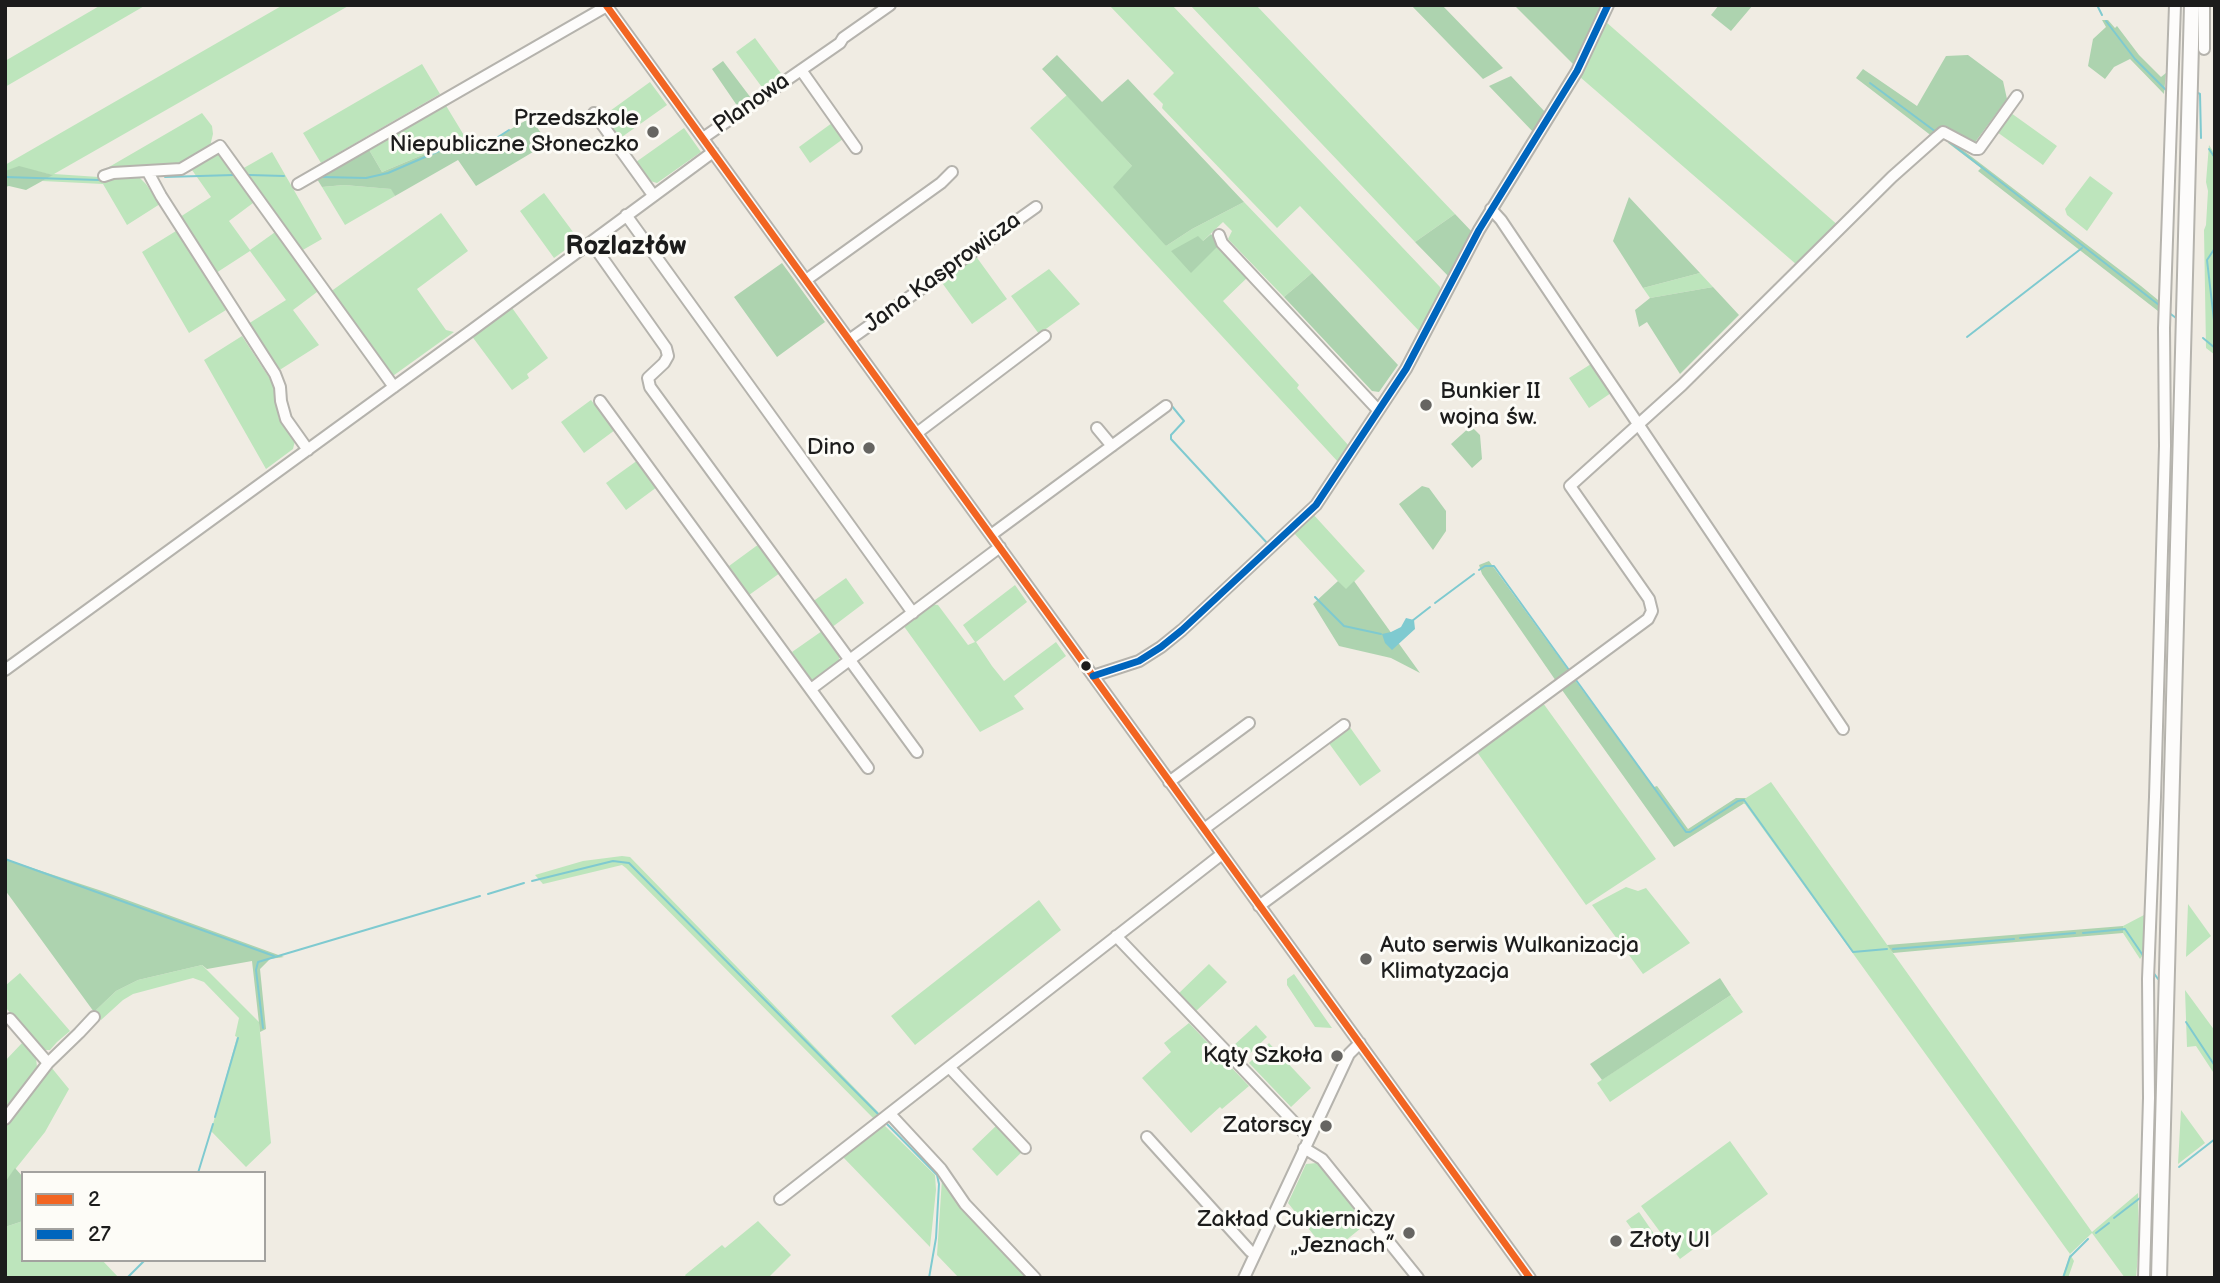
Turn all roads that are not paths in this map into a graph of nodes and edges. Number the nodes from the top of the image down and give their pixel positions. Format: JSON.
{"nodes":[{"id":1,"x":890,"y":5,"type":"edge"},
{"id":2,"x":1608,"y":5,"type":"edge"},
{"id":3,"x":2175,"y":5,"type":"edge"},
{"id":4,"x":2192,"y":5,"type":"edge"},
{"id":5,"x":2204,"y":5,"type":"edge"},
{"id":6,"x":607,"y":6,"type":"edge"},
{"id":7,"x":2204,"y":48,"type":"dead end"},
{"id":8,"x":801,"y":70,"type":"junction"},
{"id":9,"x":2018,"y":96,"type":"dead end"},
{"id":10,"x":593,"y":113,"type":"dead end"},
{"id":11,"x":703,"y":138,"type":"junction"},
{"id":12,"x":856,"y":148,"type":"dead end"},
{"id":13,"x":713,"y":152,"type":"junction"},
{"id":14,"x":148,"y":172,"type":"junction"},
{"id":15,"x":953,"y":172,"type":"dead end"},
{"id":16,"x":104,"y":176,"type":"dead end"},
{"id":17,"x":298,"y":184,"type":"dead end"},
{"id":18,"x":653,"y":195,"type":"junction"},
{"id":19,"x":1036,"y":207,"type":"dead end"},
{"id":20,"x":1491,"y":209,"type":"junction"},
{"id":21,"x":626,"y":215,"type":"junction"},
{"id":22,"x":1219,"y":234,"type":"dead end"},
{"id":23,"x":591,"y":242,"type":"junction"},
{"id":24,"x":806,"y":279,"type":"junction"},
{"id":25,"x":1045,"y":336,"type":"dead end"},
{"id":26,"x":849,"y":340,"type":"junction"},
{"id":27,"x":394,"y":387,"type":"junction"},
{"id":28,"x":600,"y":401,"type":"dead end"},
{"id":29,"x":1166,"y":406,"type":"dead end"},
{"id":30,"x":1378,"y":410,"type":"junction"},
{"id":31,"x":1639,"y":425,"type":"junction"},
{"id":32,"x":1097,"y":428,"type":"dead end"},
{"id":33,"x":917,"y":433,"type":"junction"},
{"id":34,"x":1112,"y":446,"type":"junction"},
{"id":35,"x":308,"y":450,"type":"junction"},
{"id":36,"x":991,"y":535,"type":"junction"},
{"id":37,"x":1000,"y":547,"type":"junction"},
{"id":38,"x":913,"y":613,"type":"junction"},
{"id":39,"x":848,"y":660,"type":"junction"},
{"id":40,"x":5,"y":670,"type":"edge"},
{"id":41,"x":1093,"y":677,"type":"junction"},
{"id":42,"x":811,"y":689,"type":"junction"},
{"id":43,"x":1249,"y":723,"type":"dead end"},
{"id":44,"x":1345,"y":725,"type":"dead end"},
{"id":45,"x":1843,"y":729,"type":"dead end"},
{"id":46,"x":917,"y":752,"type":"dead end"},
{"id":47,"x":868,"y":768,"type":"dead end"},
{"id":48,"x":1170,"y":782,"type":"junction"},
{"id":49,"x":1204,"y":830,"type":"junction"},
{"id":50,"x":1222,"y":854,"type":"junction"},
{"id":51,"x":1259,"y":906,"type":"junction"},
{"id":52,"x":1116,"y":936,"type":"junction"},
{"id":53,"x":94,"y":1017,"type":"dead end"},
{"id":54,"x":10,"y":1019,"type":"dead end"},
{"id":55,"x":1360,"y":1043,"type":"junction"},
{"id":56,"x":47,"y":1063,"type":"junction"},
{"id":57,"x":949,"y":1067,"type":"junction"},
{"id":58,"x":890,"y":1114,"type":"junction"},
{"id":59,"x":5,"y":1119,"type":"edge"},
{"id":60,"x":1147,"y":1137,"type":"dead end"},
{"id":61,"x":1307,"y":1143,"type":"junction"},
{"id":62,"x":1025,"y":1148,"type":"dead end"},
{"id":63,"x":780,"y":1199,"type":"dead end"},
{"id":64,"x":1255,"y":1254,"type":"junction"},
{"id":65,"x":1249,"y":1276,"type":"edge"},
{"id":66,"x":1035,"y":1278,"type":"edge"},
{"id":67,"x":1418,"y":1278,"type":"edge"},
{"id":68,"x":1530,"y":1278,"type":"edge"},
{"id":69,"x":2144,"y":1278,"type":"edge"},
{"id":70,"x":2159,"y":1278,"type":"edge"}],
"edges":[{"from":1,"to":8,"type":"street","name":"Planowa"},
{"from":2,"to":20,"type":"street"},
{"from":3,"to":69,"type":"street"},
{"from":4,"to":70,"type":"main road"},
{"from":5,"to":7,"type":"street"},
{"from":6,"to":11,"type":"street"},
{"from":6,"to":17,"type":"street"},
{"from":8,"to":11,"type":"street","name":"Planowa"},
{"from":8,"to":12,"type":"street","name":"Planowa"},
{"from":9,"to":31,"type":"street"},
{"from":10,"to":18,"type":"street"},
{"from":11,"to":13,"type":"street"},
{"from":13,"to":18,"type":"street"},
{"from":13,"to":24,"type":"street"},
{"from":14,"to":16,"type":"street"},
{"from":14,"to":27,"type":"street"},
{"from":14,"to":35,"type":"street"},
{"from":15,"to":24,"type":"street"},
{"from":18,"to":21,"type":"street"},
{"from":19,"to":26,"type":"street","name":"Jana Kasprowicza"},
{"from":20,"to":30,"type":"street"},
{"from":20,"to":31,"type":"street"},
{"from":21,"to":23,"type":"street"},
{"from":21,"to":38,"type":"street"},
{"from":22,"to":30,"type":"street"},
{"from":23,"to":27,"type":"street"},
{"from":23,"to":39,"type":"street"},
{"from":24,"to":26,"type":"street"},
{"from":25,"to":33,"type":"street"},
{"from":26,"to":33,"type":"street"},
{"from":27,"to":35,"type":"street"},
{"from":28,"to":42,"type":"street"},
{"from":29,"to":34,"type":"street"},
{"from":30,"to":41,"type":"street"},
{"from":31,"to":45,"type":"street"},
{"from":31,"to":51,"type":"street"},
{"from":32,"to":34,"type":"street"},
{"from":33,"to":36,"type":"street"},
{"from":34,"to":36,"type":"street"},
{"from":35,"to":40,"type":"street"},
{"from":36,"to":37,"type":"street"},
{"from":37,"to":38,"type":"street"},
{"from":37,"to":41,"type":"street"},
{"from":38,"to":39,"type":"street"},
{"from":39,"to":42,"type":"street"},
{"from":39,"to":46,"type":"street"},
{"from":41,"to":48,"type":"street"},
{"from":42,"to":47,"type":"street"},
{"from":43,"to":48,"type":"street"},
{"from":44,"to":49,"type":"street"},
{"from":48,"to":49,"type":"street"},
{"from":49,"to":50,"type":"street"},
{"from":50,"to":51,"type":"street"},
{"from":50,"to":52,"type":"street"},
{"from":51,"to":55,"type":"street"},
{"from":52,"to":57,"type":"street"},
{"from":52,"to":61,"type":"street"},
{"from":53,"to":56,"type":"street"},
{"from":54,"to":56,"type":"street"},
{"from":55,"to":61,"type":"street"},
{"from":55,"to":68,"type":"street"},
{"from":56,"to":59,"type":"street"},
{"from":57,"to":58,"type":"street"},
{"from":57,"to":62,"type":"street"},
{"from":58,"to":63,"type":"street"},
{"from":58,"to":66,"type":"street"},
{"from":60,"to":64,"type":"street"},
{"from":61,"to":64,"type":"street"},
{"from":61,"to":67,"type":"street"},
{"from":64,"to":65,"type":"street"}]}
